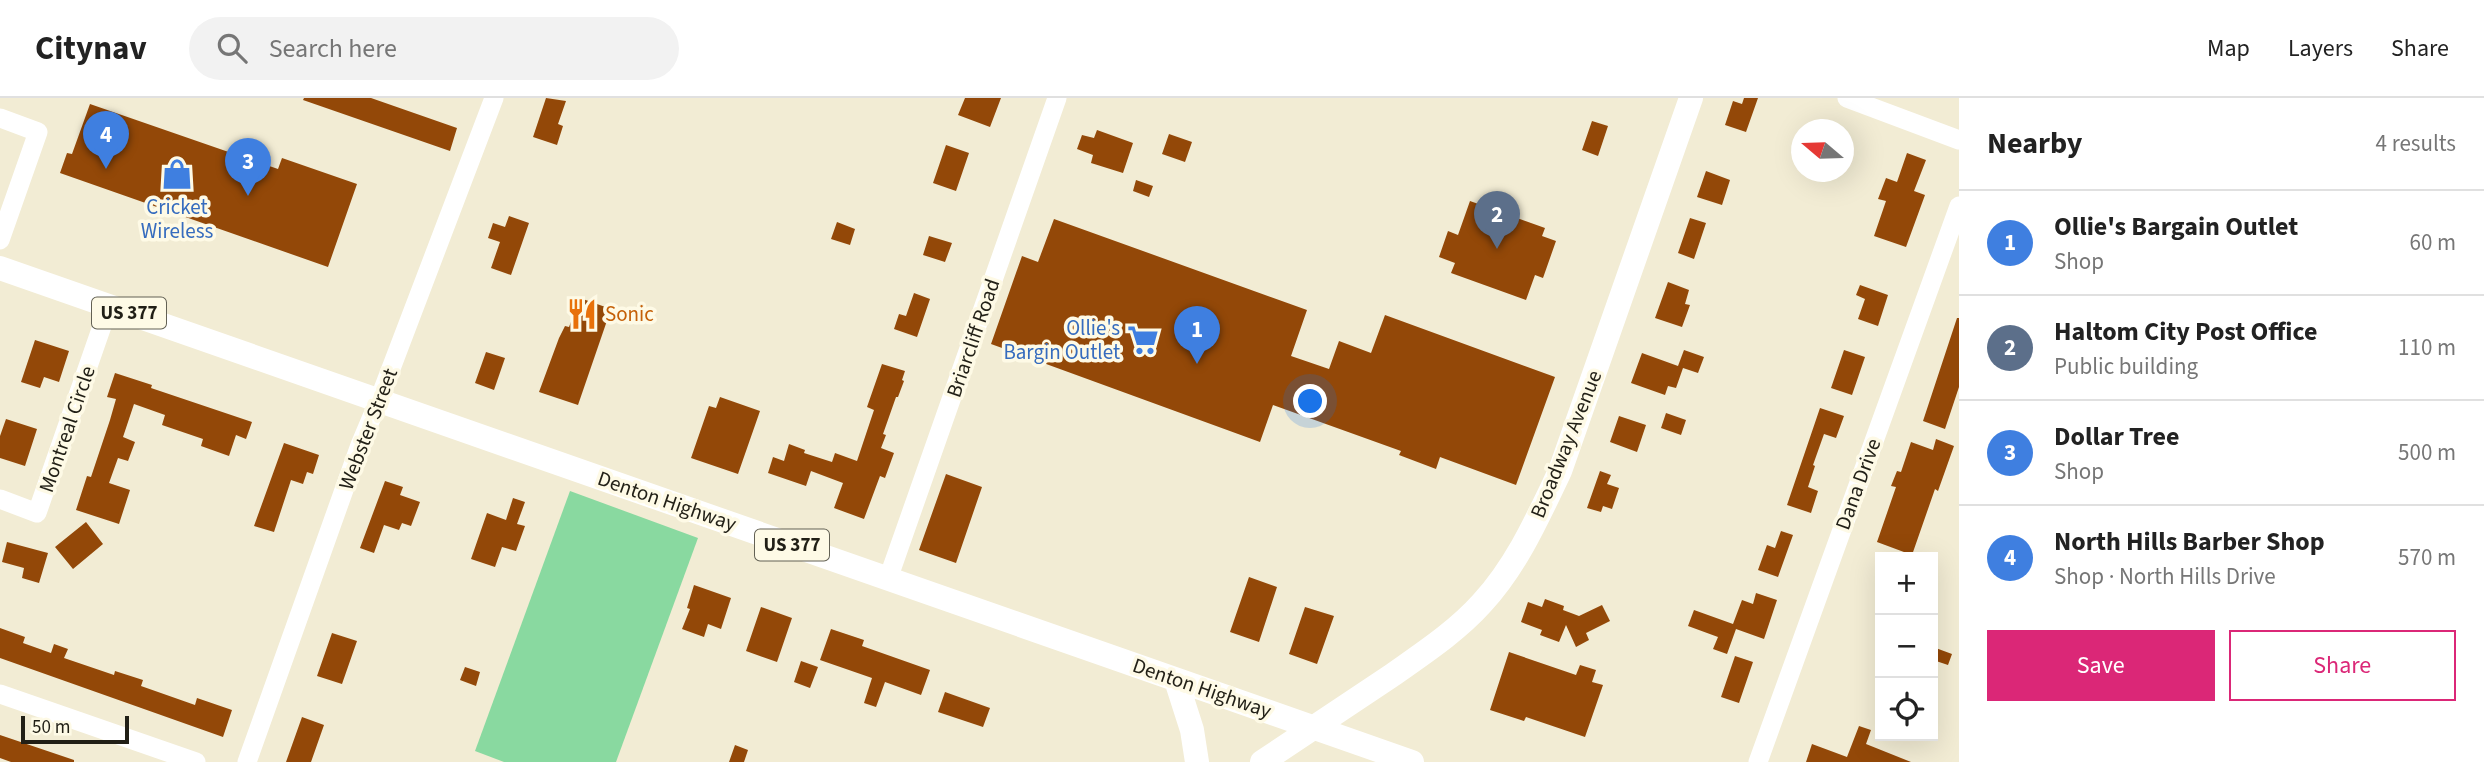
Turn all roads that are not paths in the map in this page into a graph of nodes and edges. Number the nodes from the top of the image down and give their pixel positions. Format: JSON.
{"nodes":[{"id":1,"x":494,"y":98,"type":"edge"},
{"id":2,"x":1057,"y":98,"type":"edge"},
{"id":3,"x":1691,"y":98,"type":"edge"},
{"id":4,"x":1847,"y":98,"type":"edge"},
{"id":5,"x":0,"y":118,"type":"edge"},
{"id":6,"x":1959,"y":140,"type":"edge"},
{"id":7,"x":1959,"y":206,"type":"edge"},
{"id":8,"x":0,"y":240,"type":"edge"},
{"id":9,"x":0,"y":268,"type":"edge"},
{"id":10,"x":109,"y":306,"type":"junction"},
{"id":11,"x":379,"y":400,"type":"junction"},
{"id":12,"x":0,"y":499,"type":"edge"},
{"id":13,"x":888,"y":579,"type":"junction"},
{"id":14,"x":1176,"y":680,"type":"junction"},
{"id":15,"x":0,"y":694,"type":"edge"},
{"id":16,"x":1314,"y":728,"type":"junction"},
{"id":17,"x":196,"y":762,"type":"edge"},
{"id":18,"x":247,"y":762,"type":"edge"},
{"id":19,"x":1197,"y":762,"type":"edge"},
{"id":20,"x":1262,"y":762,"type":"edge"},
{"id":21,"x":1412,"y":762,"type":"edge"},
{"id":22,"x":1758,"y":762,"type":"edge"}],
"edges":[{"from":1,"to":11,"type":"street","name":"Webster Street"},
{"from":2,"to":13,"type":"street","name":"Briarcliff Road"},
{"from":3,"to":16,"type":"main road","name":"Broadway Avenue"},
{"from":4,"to":6,"type":"street"},
{"from":5,"to":8,"type":"street"},
{"from":7,"to":22,"type":"street","name":"Dana Drive"},
{"from":9,"to":10,"type":"main road","name":"Denton Highway","number":"US 377"},
{"from":10,"to":11,"type":"main road","name":"Denton Highway","number":"US 377"},
{"from":10,"to":12,"type":"street","name":"Montreal Circle"},
{"from":11,"to":13,"type":"main road","name":"Denton Highway","number":"US 377"},
{"from":11,"to":18,"type":"street","name":"Webster Street"},
{"from":13,"to":14,"type":"main road","name":"Denton Highway","number":"US 377"},
{"from":14,"to":16,"type":"main road","name":"Denton Highway","number":"US 377"},
{"from":14,"to":19,"type":"main road"},
{"from":15,"to":17,"type":"street"},
{"from":16,"to":20,"type":"main road","name":"Broadway Avenue"},
{"from":16,"to":21,"type":"main road","name":"Denton Highway","number":"US 377"}]}
